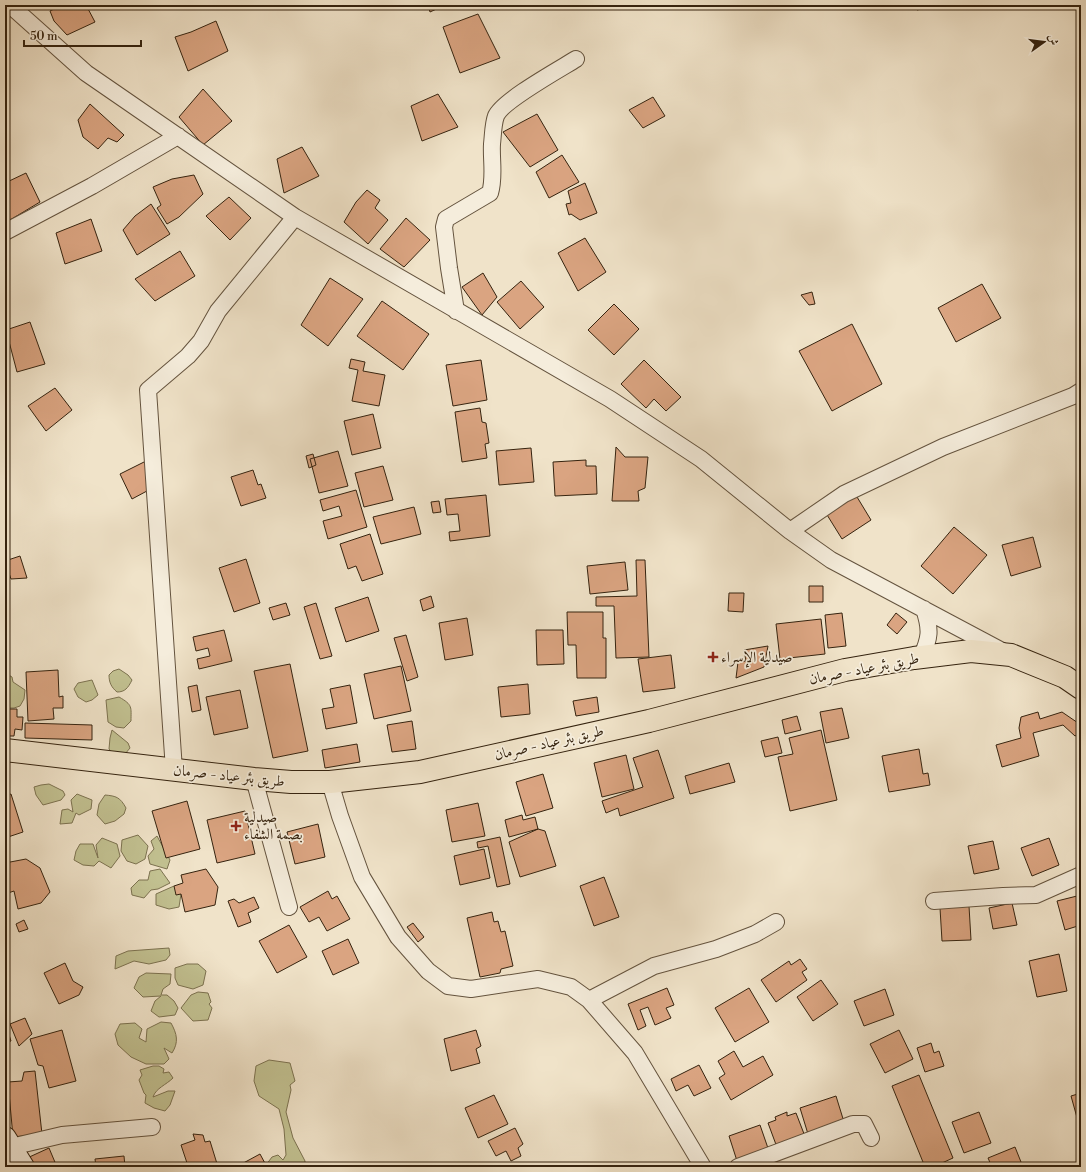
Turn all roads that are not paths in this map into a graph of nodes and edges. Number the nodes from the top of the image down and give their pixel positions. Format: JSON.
{"nodes":[{"id":1,"x":10,"y":5,"type":"edge"},
{"id":2,"x":576,"y":59,"type":"dead end"},
{"id":3,"x":178,"y":136,"type":"junction"},
{"id":4,"x":295,"y":217,"type":"junction"},
{"id":5,"x":5,"y":232,"type":"edge"},
{"id":6,"x":456,"y":311,"type":"junction"},
{"id":7,"x":1081,"y":390,"type":"edge"},
{"id":8,"x":790,"y":531,"type":"junction"},
{"id":9,"x":924,"y":609,"type":"junction"},
{"id":10,"x":1011,"y":655,"type":"junction"},
{"id":11,"x":921,"y":658,"type":"junction"},
{"id":12,"x":1081,"y":688,"type":"edge"},
{"id":13,"x":5,"y":750,"type":"edge"},
{"id":14,"x":174,"y":770,"type":"junction"},
{"id":15,"x":254,"y":779,"type":"junction"},
{"id":16,"x":330,"y":782,"type":"junction"},
{"id":17,"x":1081,"y":875,"type":"edge"},
{"id":18,"x":934,"y":901,"type":"dead end"},
{"id":19,"x":289,"y":907,"type":"dead end"},
{"id":20,"x":776,"y":922,"type":"dead end"},
{"id":21,"x":589,"y":1000,"type":"junction"},
{"id":22,"x":152,"y":1127,"type":"dead end"},
{"id":23,"x":871,"y":1138,"type":"dead end"},
{"id":24,"x":8,"y":1143,"type":"edge"},
{"id":25,"x":24,"y":1167,"type":"edge"},
{"id":26,"x":703,"y":1167,"type":"edge"},
{"id":27,"x":738,"y":1167,"type":"edge"}],
"edges":[{"from":1,"to":3,"type":"street"},
{"from":2,"to":6,"type":"street"},
{"from":3,"to":4,"type":"street"},
{"from":3,"to":5,"type":"street"},
{"from":4,"to":6,"type":"street"},
{"from":4,"to":14,"type":"street"},
{"from":6,"to":8,"type":"street"},
{"from":7,"to":8,"type":"street"},
{"from":8,"to":9,"type":"street"},
{"from":9,"to":10,"type":"street"},
{"from":9,"to":11,"type":"street"},
{"from":10,"to":11,"type":"highway","name":"طريق بئر عياد - صرمان"},
{"from":10,"to":12,"type":"highway","name":"طريق بئر عياد - صرمان"},
{"from":11,"to":16,"type":"highway","name":"طريق بئر عياد - صرمان"},
{"from":13,"to":14,"type":"highway","name":"طريق بئر عياد - صرمان"},
{"from":14,"to":15,"type":"highway","name":"طريق بئر عياد - صرمان"},
{"from":15,"to":16,"type":"highway","name":"طريق بئر عياد - صرمان"},
{"from":15,"to":19,"type":"street"},
{"from":16,"to":21,"type":"street"},
{"from":17,"to":18,"type":"street"},
{"from":20,"to":21,"type":"street"},
{"from":21,"to":26,"type":"street"},
{"from":22,"to":24,"type":"street"},
{"from":23,"to":27,"type":"street"},
{"from":24,"to":25,"type":"street"}]}
